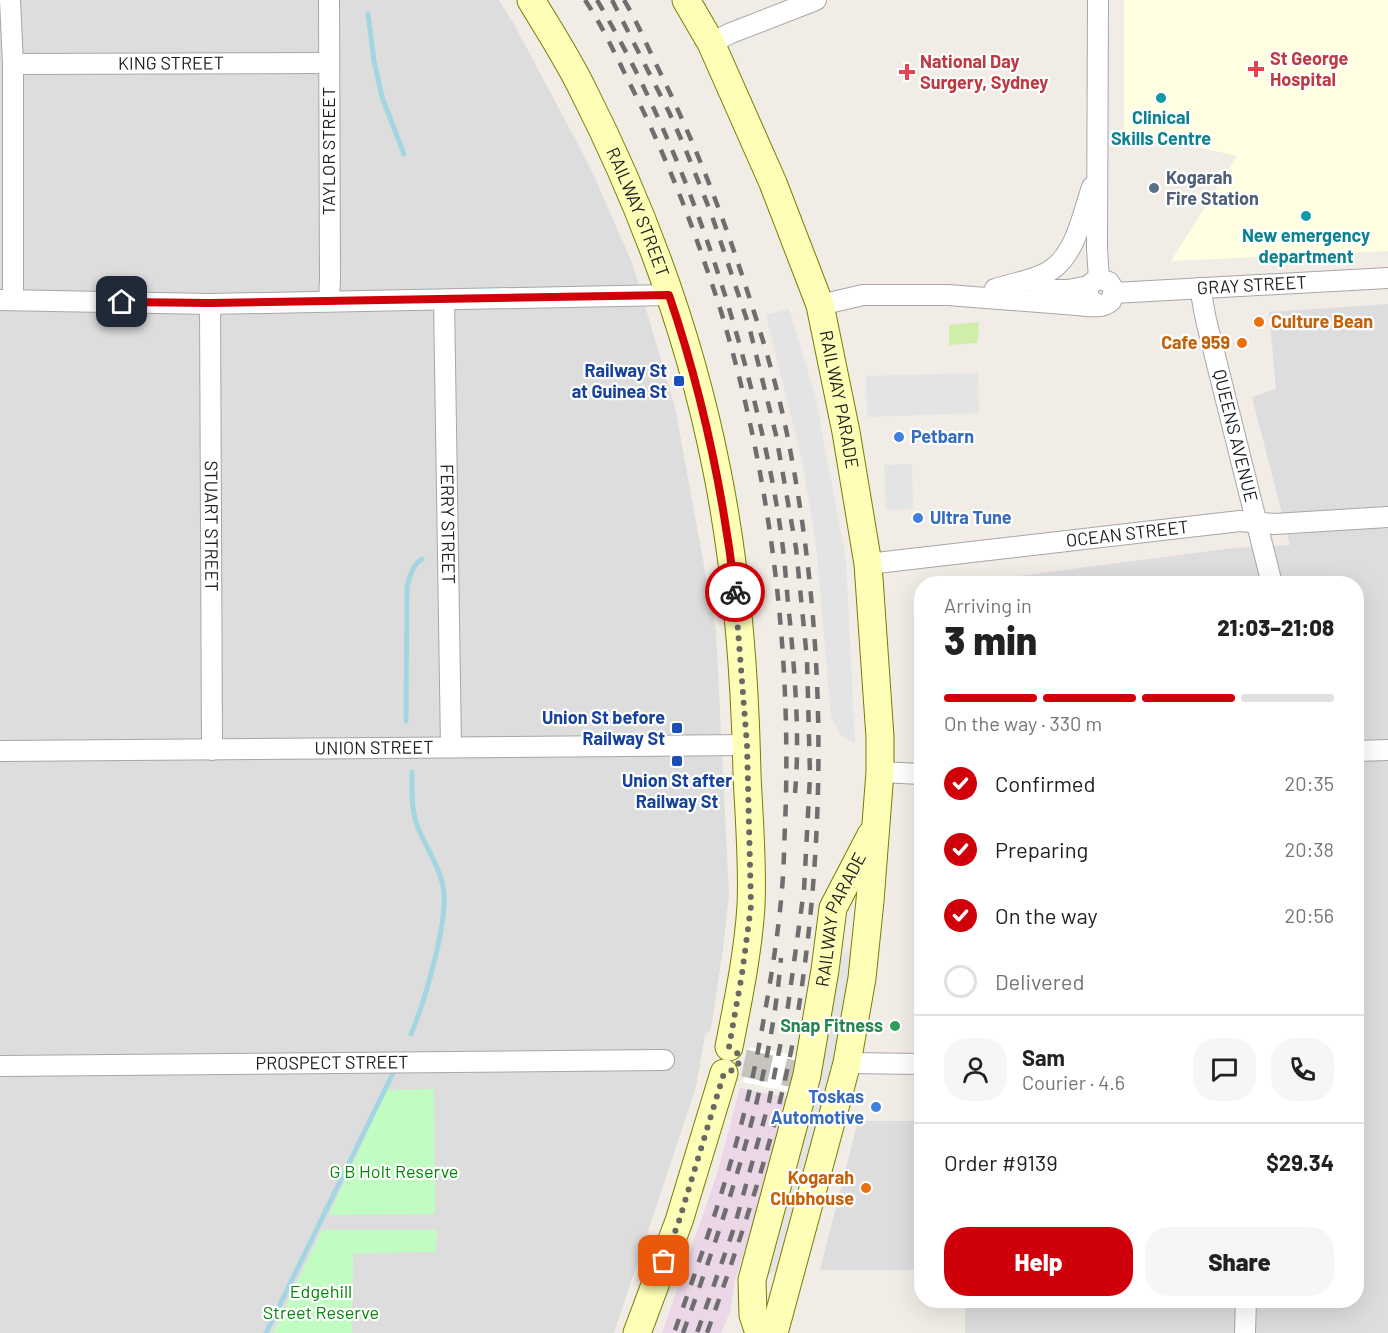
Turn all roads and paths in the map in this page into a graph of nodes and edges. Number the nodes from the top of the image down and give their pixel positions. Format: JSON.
{"nodes":[{"id":1,"x":10,"y":0,"type":"edge"},
{"id":2,"x":329,"y":0,"type":"edge"},
{"id":3,"x":531,"y":0,"type":"edge"},
{"id":4,"x":686,"y":0,"type":"edge"},
{"id":5,"x":816,"y":0,"type":"edge"},
{"id":6,"x":1098,"y":0,"type":"edge"},
{"id":7,"x":711,"y":43,"type":"junction"},
{"id":8,"x":328,"y":63,"type":"junction"},
{"id":9,"x":13,"y":64,"type":"junction"},
{"id":10,"x":1098,"y":168,"type":"junction"},
{"id":11,"x":1388,"y":278,"type":"edge"},
{"id":12,"x":1094,"y":282,"type":"junction"},
{"id":13,"x":1200,"y":288,"type":"junction"},
{"id":14,"x":995,"y":289,"type":"junction"},
{"id":15,"x":669,"y":295,"type":"junction"},
{"id":16,"x":948,"y":295,"type":"junction"},
{"id":17,"x":1107,"y":299,"type":"junction"},
{"id":18,"x":7,"y":300,"type":"edge"},
{"id":19,"x":444,"y":300,"type":"junction"},
{"id":20,"x":328,"y":301,"type":"junction"},
{"id":21,"x":210,"y":303,"type":"junction"},
{"id":22,"x":819,"y":305,"type":"junction"},
{"id":23,"x":1388,"y":517,"type":"edge"},
{"id":24,"x":1258,"y":523,"type":"junction"},
{"id":25,"x":868,"y":564,"type":"junction"},
{"id":26,"x":1270,"y":576,"type":"edge"},
{"id":27,"x":747,"y":745,"type":"junction"},
{"id":28,"x":451,"y":747,"type":"junction"},
{"id":29,"x":212,"y":750,"type":"junction"},
{"id":30,"x":1388,"y":750,"type":"edge"},
{"id":31,"x":0,"y":751,"type":"edge"},
{"id":32,"x":1364,"y":751,"type":"edge"},
{"id":33,"x":880,"y":772,"type":"junction"},
{"id":34,"x":914,"y":774,"type":"edge"},
{"id":35,"x":875,"y":827,"type":"junction"},
{"id":36,"x":870,"y":901,"type":"junction"},
{"id":37,"x":831,"y":923,"type":"junction"},
{"id":38,"x":664,"y":1060,"type":"dead end"},
{"id":39,"x":847,"y":1063,"type":"junction"},
{"id":40,"x":914,"y":1064,"type":"edge"},
{"id":41,"x":0,"y":1066,"type":"edge"},
{"id":42,"x":1246,"y":1308,"type":"edge"},
{"id":43,"x":637,"y":1333,"type":"edge"},
{"id":44,"x":759,"y":1333,"type":"edge"},
{"id":45,"x":774,"y":1333,"type":"edge"},
{"id":46,"x":1245,"y":1333,"type":"edge"}],
"edges":[{"from":1,"to":9,"type":"street"},
{"from":2,"to":8,"type":"street","name":"TAYLOR STREET"},
{"from":3,"to":15,"type":"main road","name":"RAILWAY STREET"},
{"from":4,"to":7,"type":"main road","name":"RAILWAY PARADE"},
{"from":5,"to":7,"type":"street"},
{"from":6,"to":10,"type":"street"},
{"from":7,"to":22,"type":"main road","name":"RAILWAY PARADE"},
{"from":8,"to":9,"type":"street","name":"KING STREET"},
{"from":8,"to":20,"type":"street","name":"TAYLOR STREET"},
{"from":9,"to":18,"type":"street"},
{"from":10,"to":12,"type":"street"},
{"from":10,"to":14,"type":"street"},
{"from":11,"to":13,"type":"street","name":"GRAY STREET"},
{"from":12,"to":14,"type":"street","name":"GRAY STREET"},
{"from":12,"to":17,"type":"street"},
{"from":13,"to":17,"type":"street","name":"GRAY STREET"},
{"from":13,"to":24,"type":"street","name":"QUEENS AVENUE"},
{"from":14,"to":16,"type":"street","name":"GRAY STREET"},
{"from":15,"to":19,"type":"street"},
{"from":15,"to":27,"type":"main road","name":"RAILWAY STREET"},
{"from":16,"to":17,"type":"street","name":"GRAY STREET"},
{"from":16,"to":22,"type":"street","name":"GRAY STREET"},
{"from":18,"to":21,"type":"street"},
{"from":19,"to":20,"type":"street"},
{"from":19,"to":28,"type":"street","name":"FERRY STREET"},
{"from":20,"to":21,"type":"street"},
{"from":21,"to":29,"type":"street","name":"STUART STREET"},
{"from":22,"to":25,"type":"main road","name":"RAILWAY PARADE"},
{"from":23,"to":24,"type":"street","name":"OCEAN STREET"},
{"from":24,"to":25,"type":"street","name":"OCEAN STREET"},
{"from":24,"to":26,"type":"street","name":"QUEENS AVENUE"},
{"from":25,"to":33,"type":"main road","name":"RAILWAY PARADE"},
{"from":27,"to":28,"type":"street","name":"UNION STREET"},
{"from":27,"to":43,"type":"main road","name":"RAILWAY STREET"},
{"from":28,"to":29,"type":"street","name":"UNION STREET"},
{"from":29,"to":31,"type":"street","name":"UNION STREET"},
{"from":30,"to":32,"type":"street"},
{"from":33,"to":34,"type":"street"},
{"from":33,"to":35,"type":"main road","name":"RAILWAY PARADE"},
{"from":35,"to":36,"type":"main road","name":"RAILWAY PARADE"},
{"from":35,"to":37,"type":"main road","name":"RAILWAY PARADE"},
{"from":36,"to":37,"type":"main road"},
{"from":36,"to":39,"type":"main road","name":"RAILWAY PARADE"},
{"from":37,"to":44,"type":"main road","name":"RAILWAY PARADE"},
{"from":38,"to":41,"type":"street","name":"PROSPECT STREET"},
{"from":39,"to":40,"type":"street"},
{"from":39,"to":45,"type":"main road","name":"RAILWAY PARADE"},
{"from":42,"to":46,"type":"street"}]}
